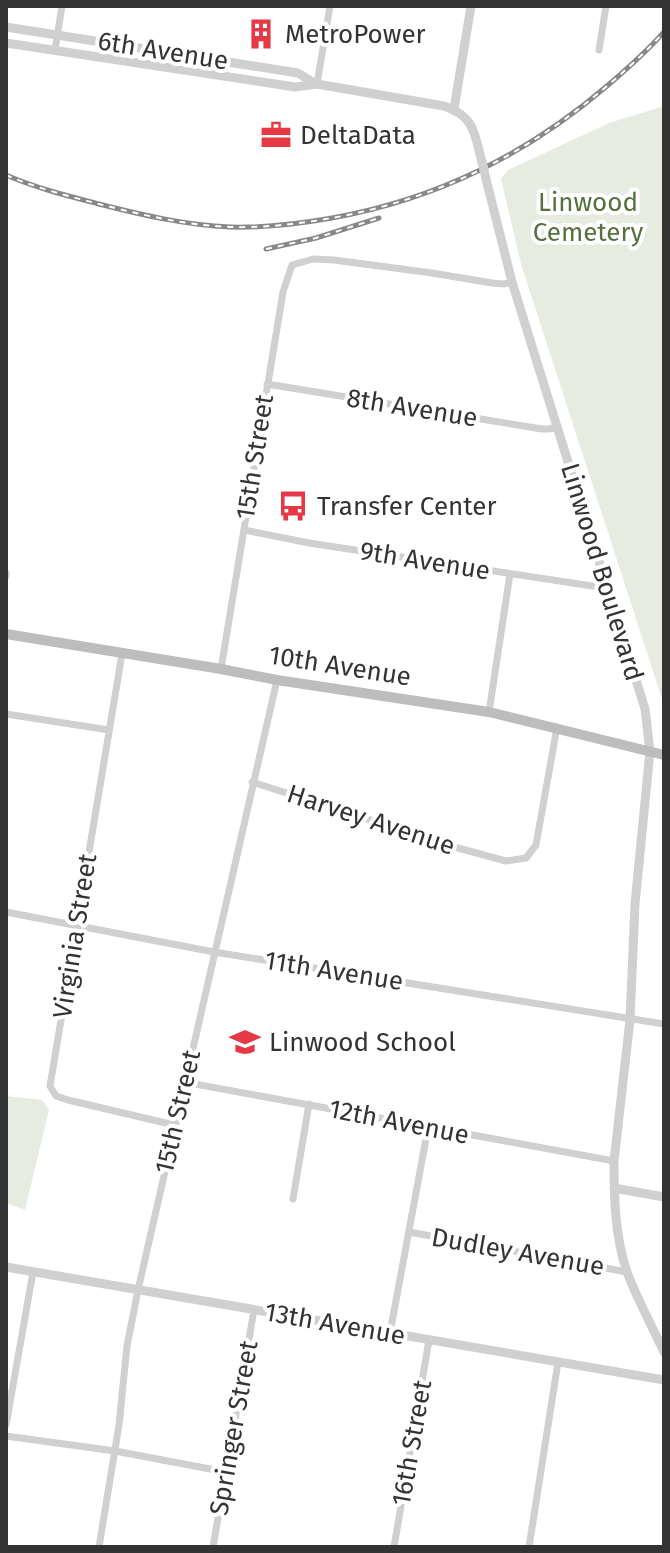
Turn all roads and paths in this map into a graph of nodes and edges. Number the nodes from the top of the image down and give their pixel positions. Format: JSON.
{"nodes":[{"id":1,"x":62,"y":6,"type":"edge"},
{"id":2,"x":330,"y":6,"type":"edge"},
{"id":3,"x":471,"y":6,"type":"edge"},
{"id":4,"x":606,"y":6,"type":"edge"},
{"id":5,"x":6,"y":27,"type":"edge"},
{"id":6,"x":57,"y":35,"type":"junction"},
{"id":7,"x":6,"y":43,"type":"edge"},
{"id":8,"x":55,"y":50,"type":"junction"},
{"id":9,"x":599,"y":50,"type":"dead end"},
{"id":10,"x":317,"y":84,"type":"junction"},
{"id":11,"x":454,"y":109,"type":"junction"},
{"id":12,"x":512,"y":282,"type":"junction"},
{"id":13,"x":267,"y":384,"type":"junction"},
{"id":14,"x":557,"y":427,"type":"junction"},
{"id":15,"x":244,"y":530,"type":"junction"},
{"id":16,"x":510,"y":574,"type":"junction"},
{"id":17,"x":606,"y":584,"type":"junction"},
{"id":18,"x":6,"y":634,"type":"edge"},
{"id":19,"x":122,"y":654,"type":"junction"},
{"id":20,"x":221,"y":669,"type":"junction"},
{"id":21,"x":277,"y":680,"type":"junction"},
{"id":22,"x":489,"y":712,"type":"junction"},
{"id":23,"x":6,"y":714,"type":"edge"},
{"id":24,"x":557,"y":727,"type":"junction"},
{"id":25,"x":109,"y":730,"type":"junction"},
{"id":26,"x":650,"y":751,"type":"junction"},
{"id":27,"x":664,"y":755,"type":"edge"},
{"id":28,"x":252,"y":782,"type":"junction"},
{"id":29,"x":6,"y":912,"type":"edge"},
{"id":30,"x":77,"y":925,"type":"junction"},
{"id":31,"x":214,"y":952,"type":"junction"},
{"id":32,"x":630,"y":1020,"type":"junction"},
{"id":33,"x":664,"y":1024,"type":"edge"},
{"id":34,"x":184,"y":1082,"type":"junction"},
{"id":35,"x":309,"y":1104,"type":"junction"},
{"id":36,"x":174,"y":1125,"type":"junction"},
{"id":37,"x":428,"y":1128,"type":"junction"},
{"id":38,"x":614,"y":1161,"type":"junction"},
{"id":39,"x":614,"y":1188,"type":"junction"},
{"id":40,"x":664,"y":1197,"type":"edge"},
{"id":41,"x":293,"y":1199,"type":"dead end"},
{"id":42,"x":409,"y":1232,"type":"junction"},
{"id":43,"x":6,"y":1267,"type":"edge"},
{"id":44,"x":33,"y":1272,"type":"junction"},
{"id":45,"x":627,"y":1272,"type":"junction"},
{"id":46,"x":138,"y":1290,"type":"junction"},
{"id":47,"x":254,"y":1310,"type":"junction"},
{"id":48,"x":390,"y":1333,"type":"junction"},
{"id":49,"x":429,"y":1340,"type":"junction"},
{"id":50,"x":664,"y":1352,"type":"edge"},
{"id":51,"x":558,"y":1362,"type":"junction"},
{"id":52,"x":664,"y":1380,"type":"edge"},
{"id":53,"x":6,"y":1425,"type":"edge"},
{"id":54,"x":6,"y":1436,"type":"edge"},
{"id":55,"x":115,"y":1451,"type":"junction"},
{"id":56,"x":226,"y":1472,"type":"junction"},
{"id":57,"x":99,"y":1547,"type":"edge"},
{"id":58,"x":213,"y":1547,"type":"edge"},
{"id":59,"x":394,"y":1547,"type":"edge"},
{"id":60,"x":529,"y":1547,"type":"edge"}],
"edges":[{"from":1,"to":6,"type":"street"},
{"from":2,"to":10,"type":"street"},
{"from":3,"to":11,"type":"street"},
{"from":4,"to":9,"type":"street"},
{"from":5,"to":6,"type":"street","name":"6th Avenue"},
{"from":6,"to":8,"type":"street"},
{"from":6,"to":10,"type":"street","name":"6th Avenue"},
{"from":7,"to":8,"type":"street","name":"6th Avenue"},
{"from":8,"to":10,"type":"street","name":"6th Avenue"},
{"from":10,"to":11,"type":"street","name":"6th Avenue"},
{"from":11,"to":12,"type":"street","name":"Linwood Boulevard","bridge":true},
{"from":12,"to":13,"type":"street","name":"15th Street"},
{"from":12,"to":14,"type":"street","name":"Linwood Boulevard"},
{"from":13,"to":14,"type":"street","name":"8th Avenue"},
{"from":13,"to":15,"type":"street","name":"15th Street"},
{"from":14,"to":17,"type":"street","name":"Linwood Boulevard"},
{"from":15,"to":16,"type":"street","name":"9th Avenue"},
{"from":15,"to":20,"type":"street","name":"15th Street"},
{"from":16,"to":17,"type":"street","name":"9th Avenue"},
{"from":16,"to":22,"type":"street"},
{"from":17,"to":26,"type":"street","name":"Linwood Boulevard"},
{"from":18,"to":19,"type":"main road","name":"10th Avenue"},
{"from":19,"to":20,"type":"main road","name":"10th Avenue"},
{"from":19,"to":25,"type":"street","name":"Virginia Street"},
{"from":20,"to":21,"type":"main road","name":"10th Avenue"},
{"from":21,"to":22,"type":"main road","name":"10th Avenue"},
{"from":21,"to":28,"type":"street","name":"15th Street"},
{"from":22,"to":24,"type":"main road","name":"10th Avenue"},
{"from":23,"to":25,"type":"street"},
{"from":24,"to":26,"type":"main road","name":"10th Avenue"},
{"from":24,"to":28,"type":"street","name":"Harvey Avenue"},
{"from":25,"to":30,"type":"street","name":"Virginia Street"},
{"from":26,"to":27,"type":"main road","name":"10th Avenue"},
{"from":26,"to":32,"type":"street","name":"Linwood Boulevard"},
{"from":28,"to":31,"type":"street","name":"15th Street"},
{"from":29,"to":30,"type":"street","name":"11th Avenue"},
{"from":30,"to":31,"type":"street","name":"11th Avenue"},
{"from":30,"to":36,"type":"street","name":"Virginia Street"},
{"from":31,"to":32,"type":"street","name":"11th Avenue"},
{"from":31,"to":34,"type":"street","name":"15th Street"},
{"from":32,"to":33,"type":"street","name":"11th Avenue"},
{"from":32,"to":38,"type":"street","name":"Linwood Boulevard"},
{"from":34,"to":35,"type":"street","name":"12th Avenue"},
{"from":34,"to":36,"type":"street","name":"15th Street"},
{"from":35,"to":37,"type":"street","name":"12th Avenue"},
{"from":35,"to":41,"type":"street"},
{"from":36,"to":46,"type":"street","name":"15th Street"},
{"from":37,"to":38,"type":"street","name":"12th Avenue"},
{"from":37,"to":42,"type":"street"},
{"from":38,"to":39,"type":"street","name":"Linwood Boulevard"},
{"from":39,"to":40,"type":"street"},
{"from":39,"to":45,"type":"street","name":"Linwood Boulevard"},
{"from":42,"to":45,"type":"street","name":"Dudley Avenue"},
{"from":42,"to":48,"type":"street"},
{"from":43,"to":44,"type":"street","name":"13th Avenue"},
{"from":44,"to":46,"type":"street","name":"13th Avenue"},
{"from":44,"to":53,"type":"street"},
{"from":45,"to":50,"type":"street","name":"Linwood Boulevard"},
{"from":46,"to":47,"type":"street","name":"13th Avenue"},
{"from":46,"to":55,"type":"street","name":"15th Street"},
{"from":47,"to":48,"type":"street","name":"13th Avenue"},
{"from":47,"to":56,"type":"street","name":"Springer Street"},
{"from":48,"to":49,"type":"street","name":"13th Avenue"},
{"from":49,"to":51,"type":"street","name":"13th Avenue"},
{"from":49,"to":59,"type":"street","name":"16th Street"},
{"from":51,"to":52,"type":"street","name":"13th Avenue"},
{"from":51,"to":60,"type":"street"},
{"from":54,"to":55,"type":"street"},
{"from":55,"to":56,"type":"street"},
{"from":55,"to":57,"type":"street","name":"15th Street"},
{"from":56,"to":58,"type":"street","name":"Springer Street"}]}
